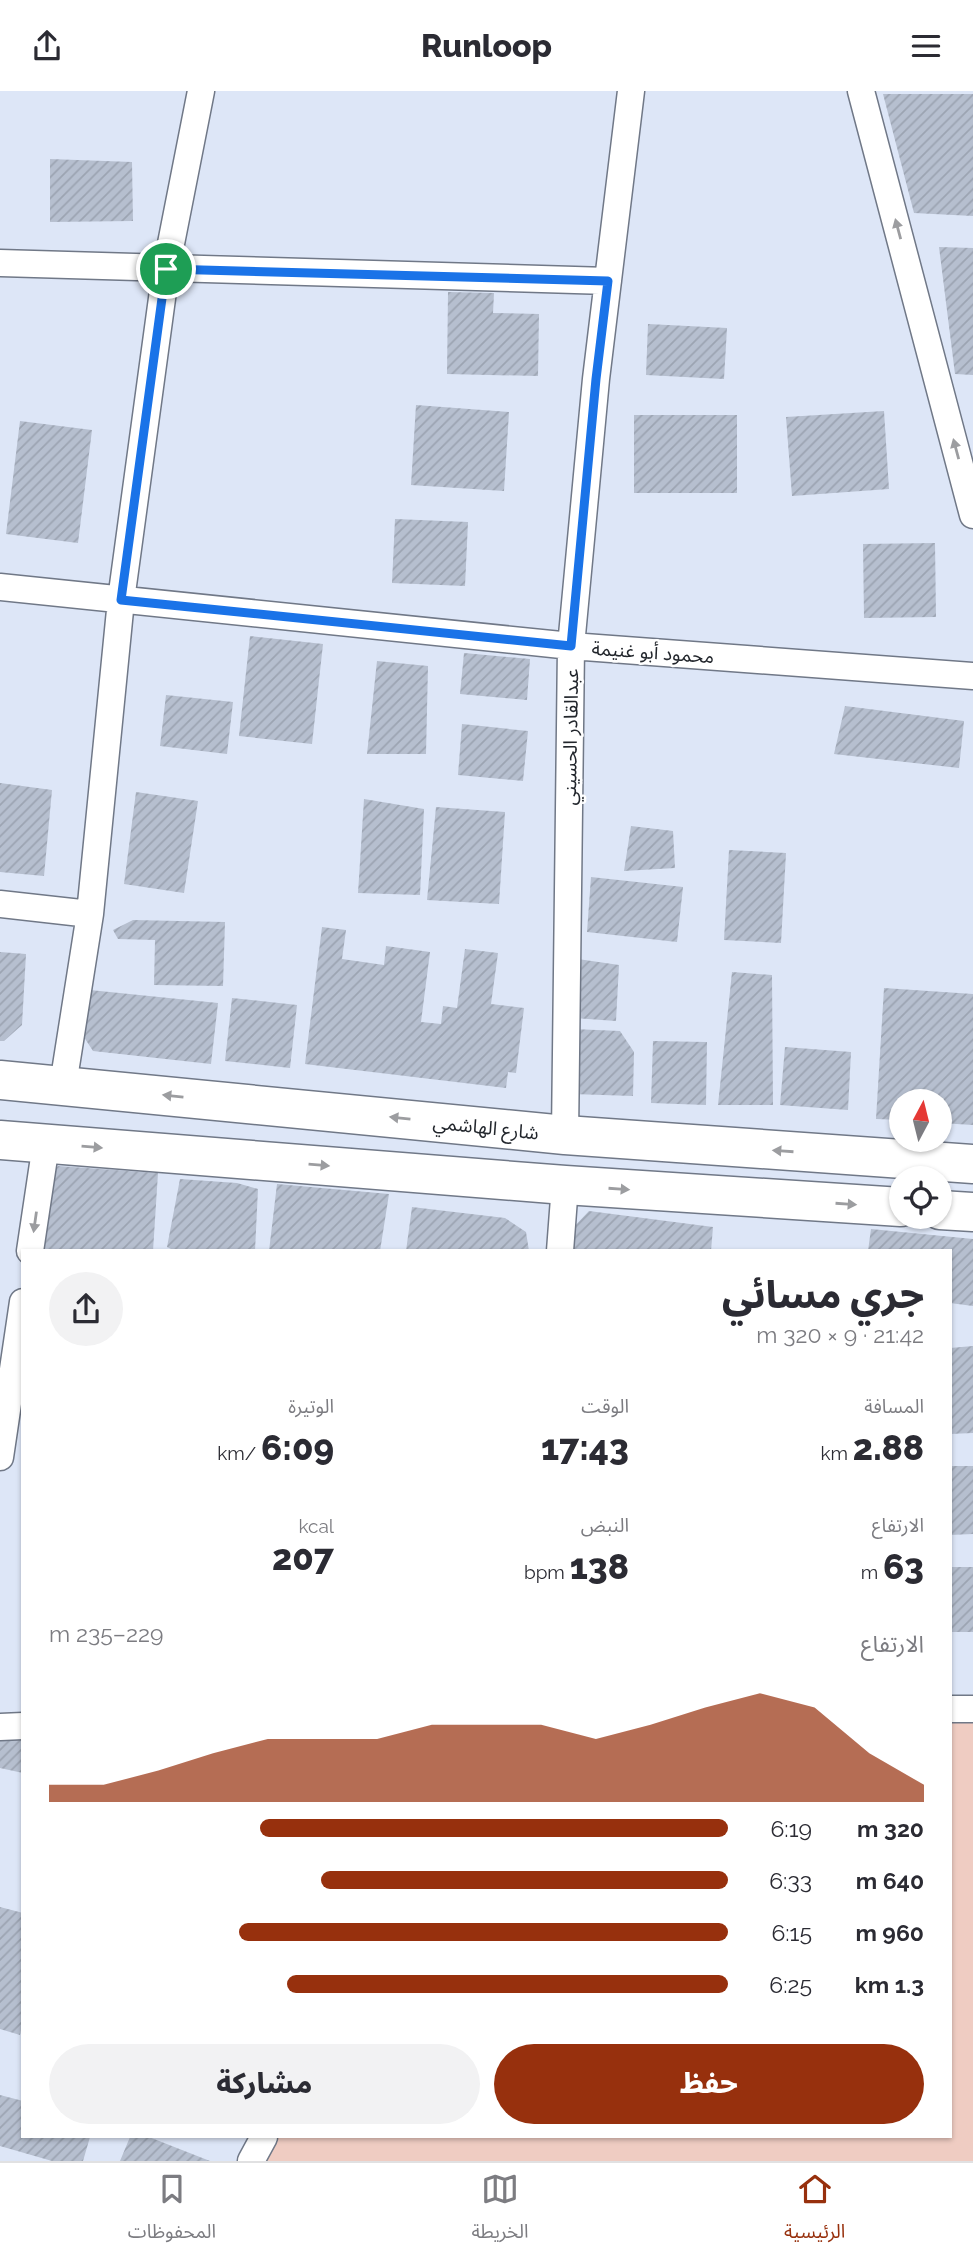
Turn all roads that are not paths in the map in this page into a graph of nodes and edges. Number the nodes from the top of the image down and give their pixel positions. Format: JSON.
{"nodes":[{"id":1,"x":201,"y":91,"type":"edge"},
{"id":2,"x":631,"y":91,"type":"edge"},
{"id":3,"x":861,"y":91,"type":"edge"},
{"id":4,"x":0,"y":263,"type":"edge"},
{"id":5,"x":166,"y":269,"type":"junction"},
{"id":6,"x":608,"y":281,"type":"junction"},
{"id":7,"x":973,"y":515,"type":"edge"},
{"id":8,"x":0,"y":587,"type":"edge"},
{"id":9,"x":121,"y":600,"type":"junction"},
{"id":10,"x":571,"y":646,"type":"junction"},
{"id":11,"x":973,"y":676,"type":"edge"},
{"id":12,"x":0,"y":904,"type":"edge"},
{"id":13,"x":90,"y":914,"type":"junction"},
{"id":14,"x":0,"y":1080,"type":"edge"},
{"id":15,"x":63,"y":1085,"type":"junction"},
{"id":16,"x":565,"y":1135,"type":"junction"},
{"id":17,"x":0,"y":1140,"type":"edge"},
{"id":18,"x":46,"y":1144,"type":"junction"},
{"id":19,"x":973,"y":1164,"type":"edge"},
{"id":20,"x":565,"y":1185,"type":"junction"},
{"id":21,"x":889,"y":1206,"type":"edge"},
{"id":22,"x":952,"y":1211,"type":"edge"},
{"id":23,"x":973,"y":1212,"type":"edge"},
{"id":24,"x":30,"y":1249,"type":"edge"},
{"id":25,"x":560,"y":1249,"type":"edge"},
{"id":26,"x":21,"y":1315,"type":"edge"},
{"id":27,"x":0,"y":1457,"type":"edge"},
{"id":28,"x":952,"y":1709,"type":"edge"},
{"id":29,"x":973,"y":1709,"type":"edge"},
{"id":30,"x":21,"y":1726,"type":"edge"},
{"id":31,"x":0,"y":1727,"type":"edge"},
{"id":32,"x":263,"y":2138,"type":"edge"},
{"id":33,"x":251,"y":2161,"type":"edge"}],
"edges":[{"from":1,"to":5,"type":"street"},
{"from":2,"to":6,"type":"street","name":"عبدالقادر الحسيني"},
{"from":7,"to":3,"type":"street","one_way":true},
{"from":4,"to":5,"type":"street"},
{"from":5,"to":6,"type":"street"},
{"from":5,"to":9,"type":"street"},
{"from":6,"to":10,"type":"street","name":"عبدالقادر الحسيني"},
{"from":8,"to":9,"type":"street","name":"محمود أبو غنيمة"},
{"from":9,"to":10,"type":"street","name":"محمود أبو غنيمة"},
{"from":9,"to":13,"type":"street"},
{"from":10,"to":11,"type":"street","name":"محمود أبو غنيمة"},
{"from":10,"to":16,"type":"street","name":"عبدالقادر الحسيني"},
{"from":12,"to":13,"type":"street"},
{"from":13,"to":15,"type":"street"},
{"from":14,"to":15,"type":"main road","name":"شارع الهاشمي"},
{"from":16,"to":15,"type":"main road","name":"شارع الهاشمي","one_way":true},
{"from":19,"to":16,"type":"main road","name":"شارع الهاشمي","one_way":true},
{"from":17,"to":18,"type":"main road"},
{"from":18,"to":20,"type":"main road","one_way":true},
{"from":18,"to":24,"type":"street","one_way":true},
{"from":20,"to":21,"type":"main road","one_way":true},
{"from":20,"to":25,"type":"street"},
{"from":22,"to":23,"type":"main road"},
{"from":26,"to":27,"type":"street"},
{"from":28,"to":29,"type":"street"},
{"from":30,"to":31,"type":"street"},
{"from":32,"to":33,"type":"street"}]}
